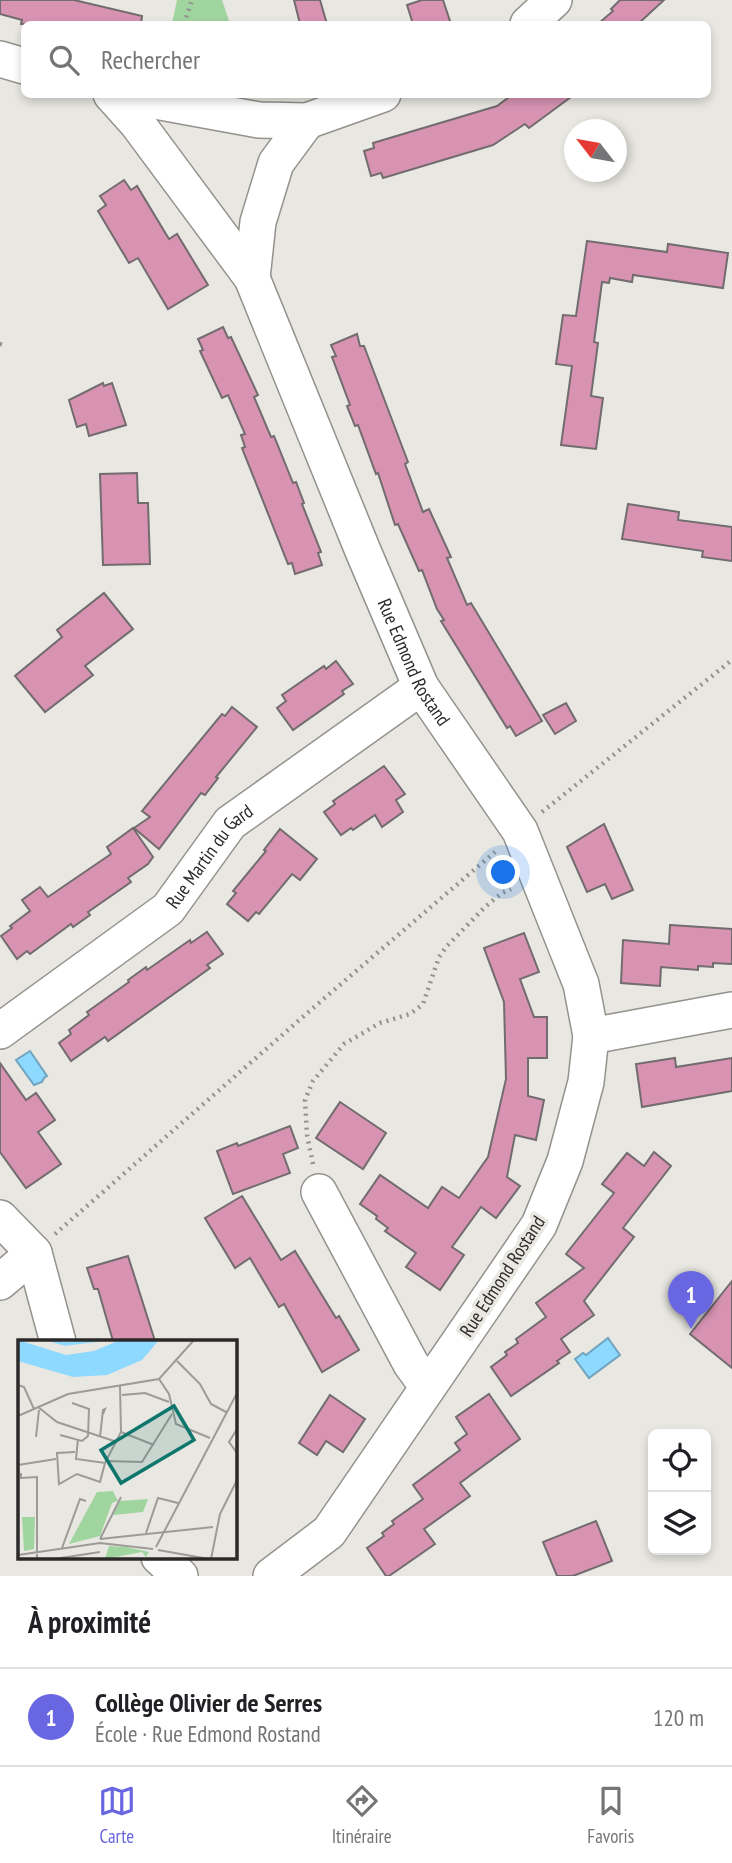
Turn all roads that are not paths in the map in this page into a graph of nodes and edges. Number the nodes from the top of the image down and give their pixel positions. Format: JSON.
{"nodes":[{"id":1,"x":554,"y":0,"type":"edge"},
{"id":2,"x":531,"y":21,"type":"edge"},
{"id":3,"x":0,"y":59,"type":"edge"},
{"id":4,"x":21,"y":65,"type":"edge"},
{"id":5,"x":114,"y":98,"type":"edge"},
{"id":6,"x":139,"y":98,"type":"edge"},
{"id":7,"x":372,"y":98,"type":"edge"},
{"id":8,"x":307,"y":121,"type":"junction"},
{"id":9,"x":252,"y":278,"type":"junction"},
{"id":10,"x":421,"y":687,"type":"junction"},
{"id":11,"x":732,"y":1010,"type":"edge"},
{"id":12,"x":0,"y":1031,"type":"edge"},
{"id":13,"x":591,"y":1036,"type":"junction"},
{"id":14,"x":319,"y":1192,"type":"road end"},
{"id":15,"x":0,"y":1218,"type":"edge"},
{"id":16,"x":34,"y":1253,"type":"junction"},
{"id":17,"x":0,"y":1282,"type":"edge"},
{"id":18,"x":57,"y":1340,"type":"edge"},
{"id":19,"x":428,"y":1387,"type":"junction"},
{"id":20,"x":161,"y":1559,"type":"edge"},
{"id":21,"x":180,"y":1576,"type":"edge"},
{"id":22,"x":271,"y":1576,"type":"edge"}],
"edges":[{"from":1,"to":2,"type":"street"},
{"from":3,"to":4,"type":"street"},
{"from":5,"to":9,"type":"street","name":"Rue Edmond Rostand"},
{"from":6,"to":8,"type":"street"},
{"from":7,"to":8,"type":"street"},
{"from":8,"to":9,"type":"street","name":"Rue Edmond Rostand"},
{"from":9,"to":10,"type":"street","name":"Rue Edmond Rostand"},
{"from":10,"to":12,"type":"street","name":"Rue Martin du Gard"},
{"from":10,"to":13,"type":"street","name":"Rue Edmond Rostand"},
{"from":11,"to":13,"type":"street"},
{"from":13,"to":19,"type":"street","name":"Rue Edmond Rostand"},
{"from":14,"to":19,"type":"street"},
{"from":15,"to":16,"type":"street"},
{"from":16,"to":17,"type":"street"},
{"from":16,"to":18,"type":"street"},
{"from":19,"to":22,"type":"street","name":"Rue Edmond Rostand"},
{"from":20,"to":21,"type":"street"}]}
